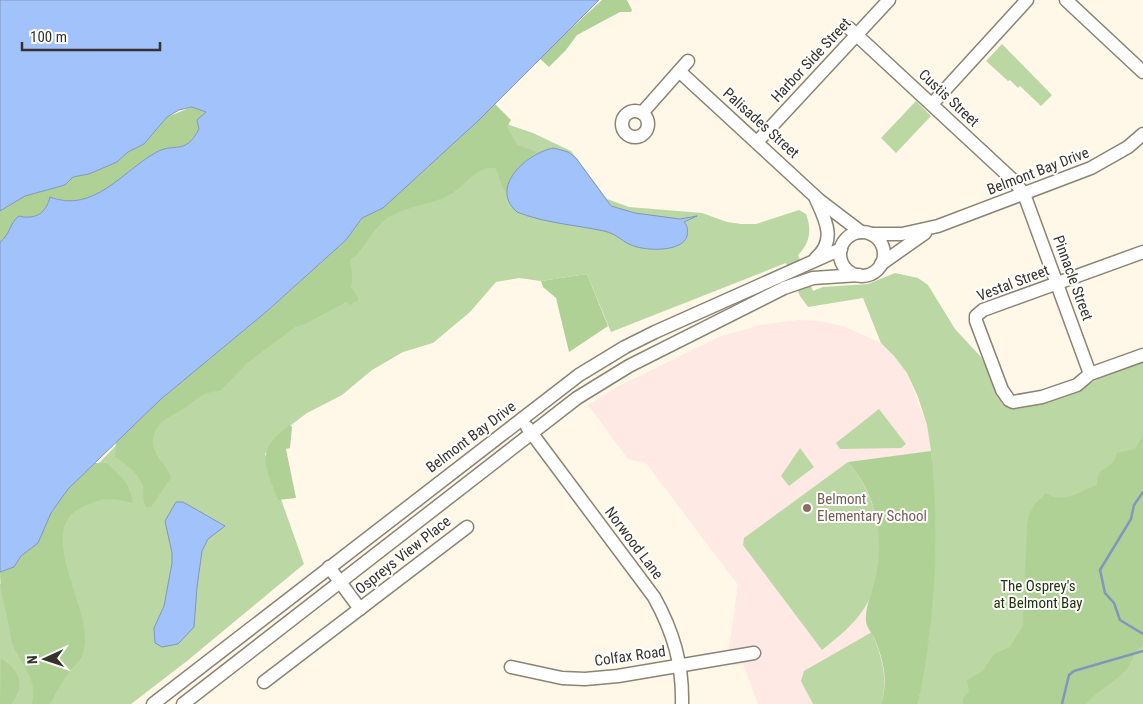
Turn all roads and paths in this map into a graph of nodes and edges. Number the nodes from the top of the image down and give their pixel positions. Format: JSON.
{"nodes":[{"id":1,"x":889,"y":0,"type":"edge"},
{"id":2,"x":1027,"y":0,"type":"edge"},
{"id":3,"x":1066,"y":0,"type":"edge"},
{"id":4,"x":853,"y":31,"type":"junction"},
{"id":5,"x":688,"y":61,"type":"dead end"},
{"id":6,"x":679,"y":71,"type":"junction"},
{"id":7,"x":1143,"y":72,"type":"edge"},
{"id":8,"x":932,"y":104,"type":"junction"},
{"id":9,"x":642,"y":113,"type":"dead end"},
{"id":10,"x":1143,"y":134,"type":"edge"},
{"id":11,"x":758,"y":141,"type":"junction"},
{"id":12,"x":1024,"y":194,"type":"junction"},
{"id":13,"x":816,"y":197,"type":"junction"},
{"id":14,"x":938,"y":226,"type":"junction"},
{"id":15,"x":866,"y":233,"type":"junction"},
{"id":16,"x":841,"y":247,"type":"junction"},
{"id":17,"x":1143,"y":252,"type":"edge"},
{"id":18,"x":808,"y":264,"type":"junction"},
{"id":19,"x":881,"y":264,"type":"junction"},
{"id":20,"x":859,"y":275,"type":"junction"},
{"id":21,"x":1057,"y":283,"type":"junction"},
{"id":22,"x":1143,"y":355,"type":"edge"},
{"id":23,"x":1090,"y":374,"type":"junction"},
{"id":24,"x":521,"y":420,"type":"junction"},
{"id":25,"x":531,"y":433,"type":"junction"},
{"id":26,"x":467,"y":527,"type":"dead end"},
{"id":27,"x":329,"y":567,"type":"junction"},
{"id":28,"x":340,"y":583,"type":"junction"},
{"id":29,"x":360,"y":609,"type":"junction"},
{"id":30,"x":754,"y":653,"type":"dead end"},
{"id":31,"x":680,"y":665,"type":"junction"},
{"id":32,"x":511,"y":666,"type":"dead end"},
{"id":33,"x":264,"y":682,"type":"dead end"},
{"id":34,"x":153,"y":704,"type":"edge"},
{"id":35,"x":183,"y":704,"type":"edge"},
{"id":36,"x":682,"y":704,"type":"edge"}],
"edges":[{"from":1,"to":4,"type":"street","name":"Harbor Side Street"},
{"from":2,"to":8,"type":"street"},
{"from":3,"to":7,"type":"street"},
{"from":4,"to":8,"type":"street","name":"Custis Street"},
{"from":4,"to":11,"type":"street","name":"Harbor Side Street"},
{"from":5,"to":6,"type":"street"},
{"from":6,"to":9,"type":"street"},
{"from":6,"to":11,"type":"street","name":"Palisades Street"},
{"from":8,"to":12,"type":"street","name":"Custis Street"},
{"from":10,"to":12,"type":"street","name":"Belmont Bay Drive"},
{"from":11,"to":13,"type":"street","name":"Palisades Street"},
{"from":12,"to":14,"type":"street","name":"Belmont Bay Drive"},
{"from":12,"to":21,"type":"street","name":"Pinnacle Street"},
{"from":13,"to":15,"type":"street","name":"Palisades Street"},
{"from":13,"to":16,"type":"street","name":"Palisades Street"},
{"from":13,"to":18,"type":"street"},
{"from":14,"to":15,"type":"street","name":"Belmont Bay Drive"},
{"from":14,"to":19,"type":"street","name":"Belmont Bay Drive"},
{"from":15,"to":16,"type":"street","name":"Belmont Bay Drive"},
{"from":15,"to":19,"type":"street"},
{"from":16,"to":18,"type":"street","name":"Belmont Bay Drive"},
{"from":16,"to":20,"type":"street"},
{"from":17,"to":21,"type":"street","name":"Vestal Street"},
{"from":18,"to":24,"type":"street","name":"Belmont Bay Drive"},
{"from":19,"to":20,"type":"street","name":"Belmont Bay Drive"},
{"from":20,"to":25,"type":"street","name":"Belmont Bay Drive"},
{"from":21,"to":23,"type":"street","name":"Pinnacle Street"},
{"from":21,"to":23,"type":"street","name":"Vestal Street"},
{"from":22,"to":23,"type":"street","name":"Vestal Street"},
{"from":24,"to":25,"type":"street","name":"Norwood Lane"},
{"from":24,"to":27,"type":"street","name":"Belmont Bay Drive"},
{"from":25,"to":28,"type":"street","name":"Belmont Bay Drive"},
{"from":25,"to":31,"type":"street","name":"Norwood Lane"},
{"from":26,"to":29,"type":"street","name":"Ospreys View Place"},
{"from":27,"to":28,"type":"street","name":"Ospreys View Place"},
{"from":27,"to":34,"type":"street","name":"Belmont Bay Drive"},
{"from":28,"to":29,"type":"street","name":"Ospreys View Place"},
{"from":28,"to":35,"type":"street","name":"Belmont Bay Drive"},
{"from":29,"to":33,"type":"street","name":"Ospreys View Place"},
{"from":30,"to":31,"type":"street","name":"Colfax Road"},
{"from":31,"to":32,"type":"street","name":"Colfax Road"},
{"from":31,"to":36,"type":"street","name":"Norwood Lane"}]}
